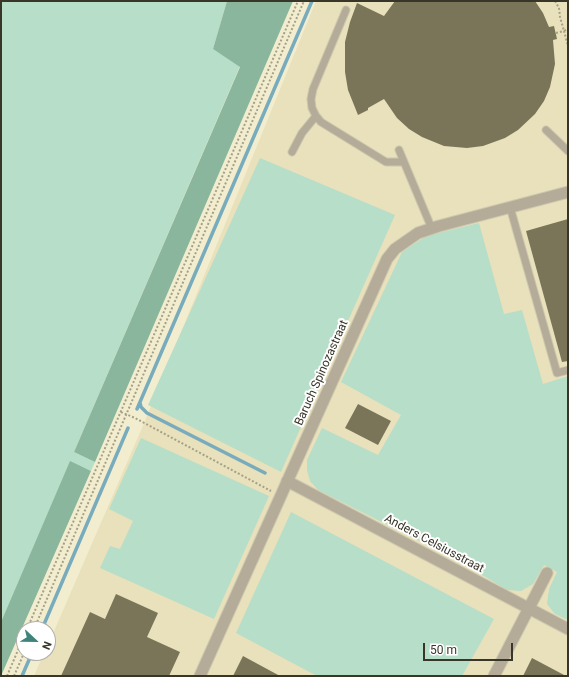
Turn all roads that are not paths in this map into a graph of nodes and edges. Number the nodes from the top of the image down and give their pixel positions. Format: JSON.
{"nodes":[{"id":1,"x":346,"y":10,"type":"dead end"},
{"id":2,"x":316,"y":116,"type":"junction"},
{"id":3,"x":546,"y":130,"type":"dead end"},
{"id":4,"x":399,"y":150,"type":"dead end"},
{"id":5,"x":568,"y":151,"type":"edge"},
{"id":6,"x":292,"y":152,"type":"dead end"},
{"id":7,"x":404,"y":162,"type":"junction"},
{"id":8,"x":568,"y":192,"type":"edge"},
{"id":9,"x":510,"y":207,"type":"junction"},
{"id":10,"x":432,"y":229,"type":"junction"},
{"id":11,"x":568,"y":370,"type":"edge"},
{"id":12,"x":287,"y":481,"type":"junction"},
{"id":13,"x":547,"y":573,"type":"dead end"},
{"id":14,"x":530,"y":609,"type":"junction"},
{"id":15,"x":568,"y":629,"type":"edge"},
{"id":16,"x":200,"y":676,"type":"edge"},
{"id":17,"x":494,"y":676,"type":"edge"}],
"edges":[{"from":1,"to":2,"type":"lane"},
{"from":2,"to":6,"type":"lane"},
{"from":2,"to":7,"type":"lane"},
{"from":3,"to":5,"type":"lane"},
{"from":4,"to":7,"type":"lane"},
{"from":7,"to":10,"type":"lane"},
{"from":8,"to":9,"type":"street","name":"Baruch Spinozastraat"},
{"from":9,"to":10,"type":"street","name":"Baruch Spinozastraat"},
{"from":9,"to":11,"type":"lane"},
{"from":10,"to":12,"type":"street","name":"Baruch Spinozastraat"},
{"from":12,"to":14,"type":"street","name":"Anders Celsiusstraat"},
{"from":12,"to":16,"type":"street","name":"Baruch Spinozastraat"},
{"from":13,"to":14,"type":"street"},
{"from":14,"to":15,"type":"street","name":"Anders Celsiusstraat"},
{"from":14,"to":17,"type":"street"}]}
